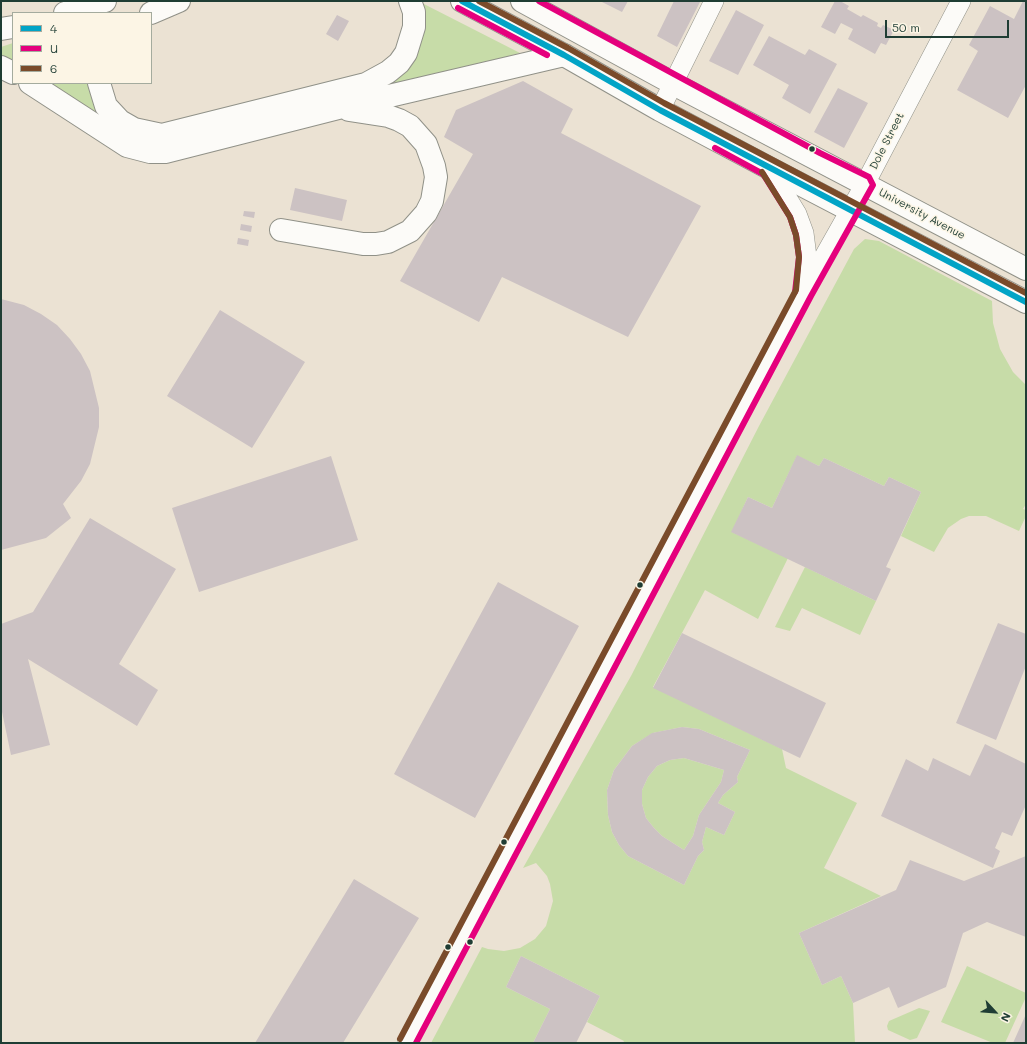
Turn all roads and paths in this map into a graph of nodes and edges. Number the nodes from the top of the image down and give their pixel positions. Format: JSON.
{"nodes":[{"id":1,"x":105,"y":1,"type":"edge"},
{"id":2,"x":179,"y":1,"type":"edge"},
{"id":3,"x":410,"y":1,"type":"edge"},
{"id":4,"x":462,"y":1,"type":"edge"},
{"id":5,"x":522,"y":1,"type":"edge"},
{"id":6,"x":714,"y":1,"type":"edge"},
{"id":7,"x":961,"y":1,"type":"edge"},
{"id":8,"x":68,"y":12,"type":"edge"},
{"id":9,"x":152,"y":13,"type":"edge"},
{"id":10,"x":12,"y":27,"type":"edge"},
{"id":11,"x":1,"y":29,"type":"edge"},
{"id":12,"x":564,"y":55,"type":"junction"},
{"id":13,"x":1,"y":67,"type":"edge"},
{"id":14,"x":12,"y":72,"type":"edge"},
{"id":15,"x":32,"y":84,"type":"edge"},
{"id":16,"x":99,"y":84,"type":"edge"},
{"id":17,"x":674,"y":84,"type":"junction"},
{"id":18,"x":338,"y":108,"type":"junction"},
{"id":19,"x":660,"y":110,"type":"junction"},
{"id":20,"x":769,"y":168,"type":"junction"},
{"id":21,"x":865,"y":184,"type":"junction"},
{"id":22,"x":850,"y":209,"type":"junction"},
{"id":23,"x":281,"y":230,"type":"dead end"},
{"id":24,"x":1026,"y":269,"type":"edge"},
{"id":25,"x":804,"y":292,"type":"junction"},
{"id":26,"x":1026,"y":302,"type":"edge"},
{"id":27,"x":407,"y":1043,"type":"edge"}],
"edges":[{"from":1,"to":8,"type":"main road"},
{"from":2,"to":9,"type":"main road"},
{"from":3,"to":16,"type":"main road"},
{"from":4,"to":12,"type":"main road"},
{"from":5,"to":17,"type":"main road","name":"University Avenue"},
{"from":6,"to":17,"type":"street"},
{"from":7,"to":21,"type":"street","name":"Dole Street"},
{"from":10,"to":11,"type":"main road"},
{"from":12,"to":18,"type":"main road"},
{"from":12,"to":19,"type":"main road"},
{"from":13,"to":14,"type":"main road"},
{"from":15,"to":18,"type":"main road"},
{"from":17,"to":19,"type":"street"},
{"from":17,"to":21,"type":"main road","name":"University Avenue"},
{"from":18,"to":23,"type":"main road"},
{"from":19,"to":20,"type":"main road"},
{"from":20,"to":22,"type":"main road"},
{"from":20,"to":25,"type":"street"},
{"from":21,"to":22,"type":"street","name":"Dole Street"},
{"from":21,"to":24,"type":"main road","name":"University Avenue"},
{"from":22,"to":25,"type":"street","name":"Dole Street"},
{"from":22,"to":26,"type":"main road"},
{"from":25,"to":27,"type":"street","name":"Dole Street"}]}
